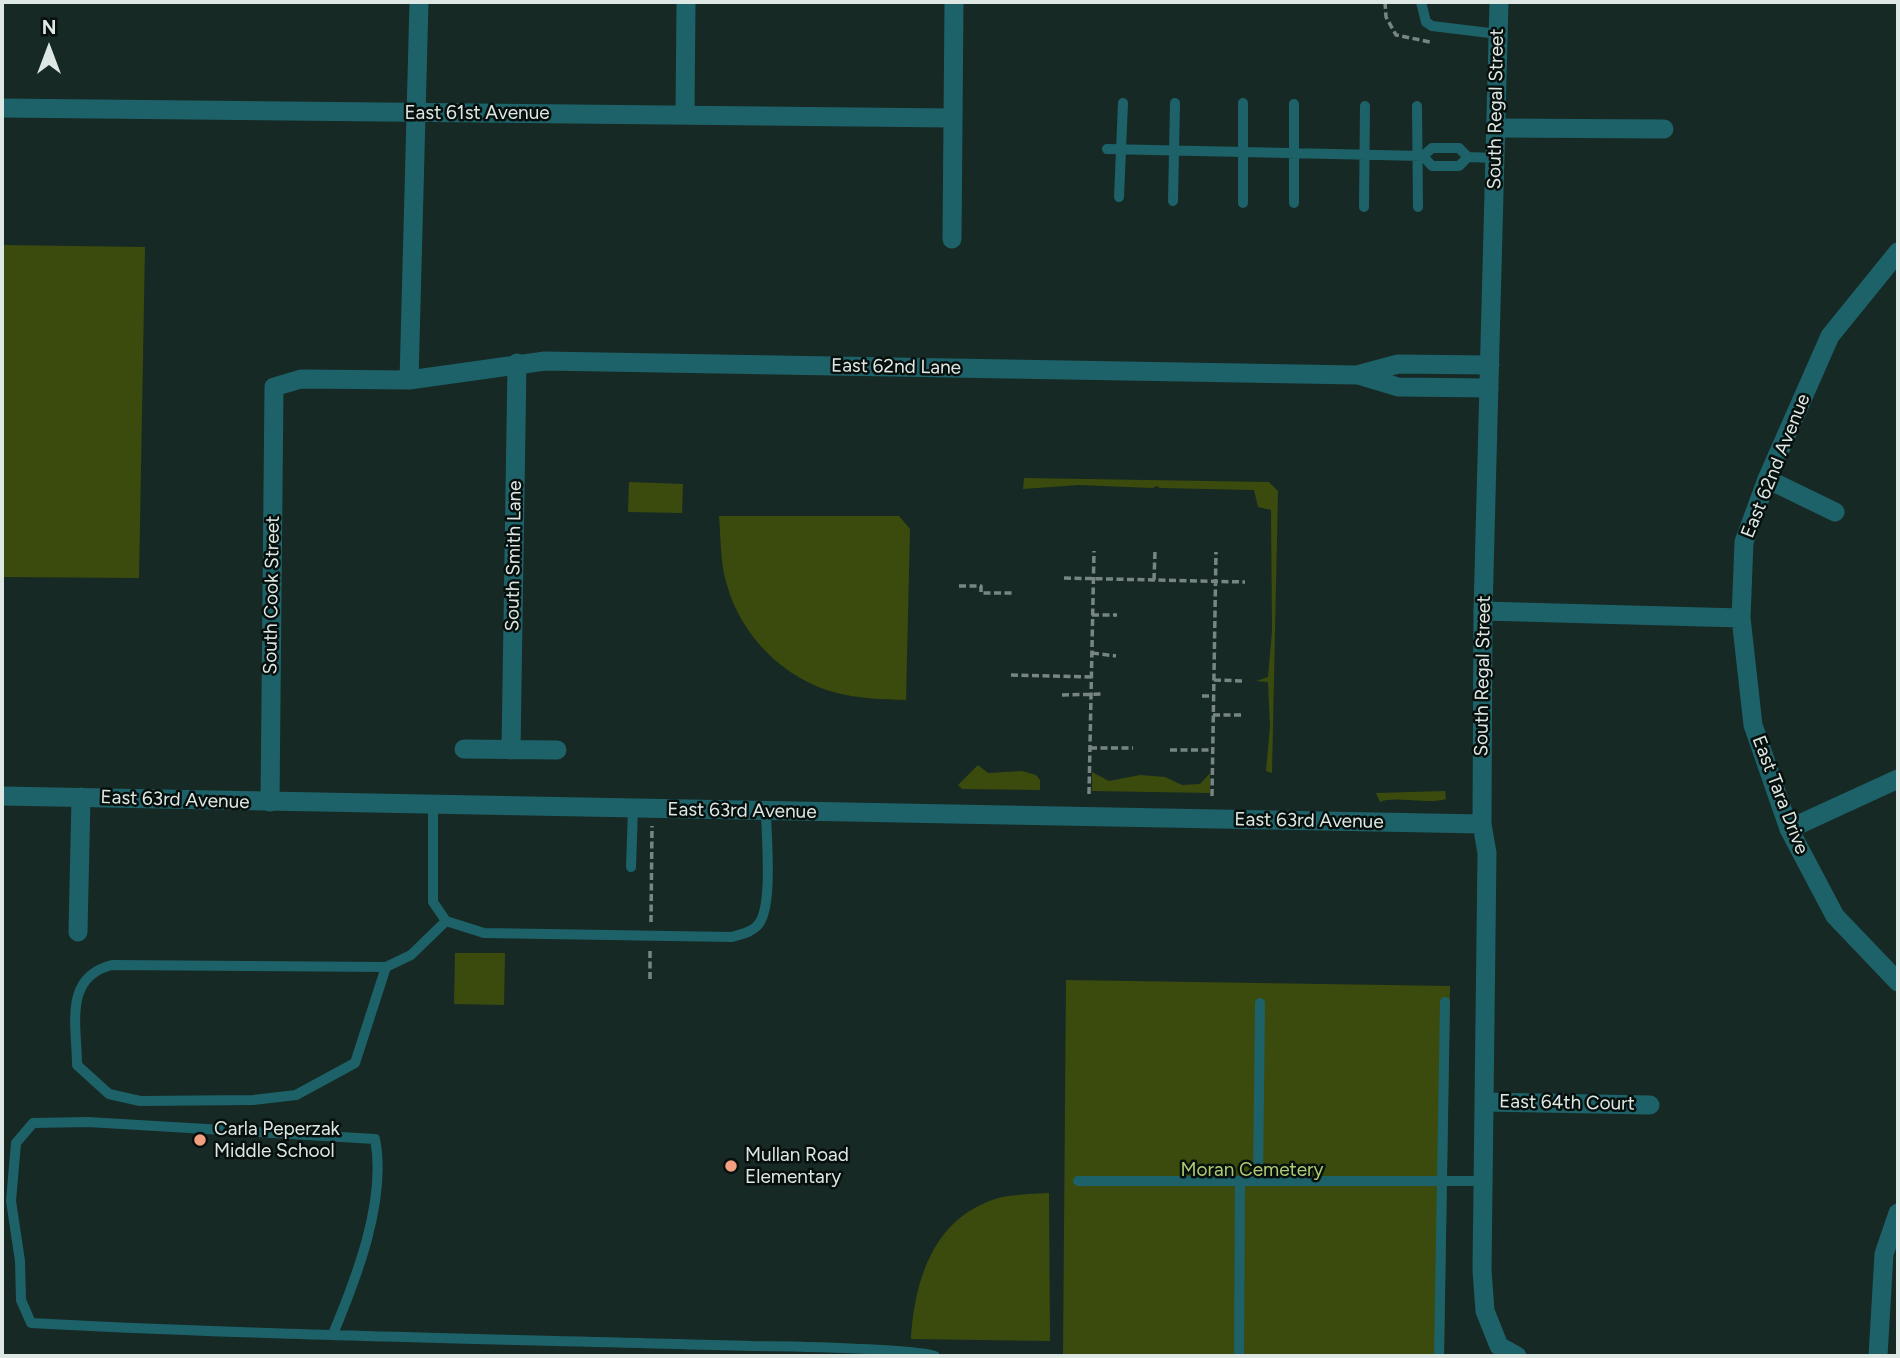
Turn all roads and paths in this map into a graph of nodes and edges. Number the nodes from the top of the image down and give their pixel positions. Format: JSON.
{"nodes":[{"id":1,"x":419,"y":2,"type":"edge"},
{"id":2,"x":686,"y":2,"type":"edge"},
{"id":3,"x":954,"y":2,"type":"edge"},
{"id":4,"x":1420,"y":2,"type":"edge"},
{"id":5,"x":1499,"y":2,"type":"edge"},
{"id":6,"x":1498,"y":34,"type":"junction"},
{"id":7,"x":1123,"y":103,"type":"dead end"},
{"id":8,"x":1175,"y":103,"type":"dead end"},
{"id":9,"x":1243,"y":103,"type":"dead end"},
{"id":10,"x":1294,"y":104,"type":"dead end"},
{"id":11,"x":1365,"y":106,"type":"dead end"},
{"id":12,"x":1417,"y":106,"type":"dead end"},
{"id":13,"x":2,"y":108,"type":"edge"},
{"id":14,"x":417,"y":113,"type":"junction"},
{"id":15,"x":685,"y":115,"type":"junction"},
{"id":16,"x":952,"y":118,"type":"junction"},
{"id":17,"x":1496,"y":128,"type":"junction"},
{"id":18,"x":1664,"y":129,"type":"dead end"},
{"id":19,"x":1107,"y":149,"type":"dead end"},
{"id":20,"x":1121,"y":150,"type":"junction"},
{"id":21,"x":1174,"y":151,"type":"junction"},
{"id":22,"x":1243,"y":152,"type":"junction"},
{"id":23,"x":1293,"y":153,"type":"junction"},
{"id":24,"x":1364,"y":155,"type":"junction"},
{"id":25,"x":1420,"y":156,"type":"junction"},
{"id":26,"x":1468,"y":157,"type":"junction"},
{"id":27,"x":1495,"y":158,"type":"junction"},
{"id":28,"x":1119,"y":197,"type":"dead end"},
{"id":29,"x":1173,"y":201,"type":"dead end"},
{"id":30,"x":1243,"y":203,"type":"dead end"},
{"id":31,"x":1294,"y":203,"type":"dead end"},
{"id":32,"x":1364,"y":207,"type":"dead end"},
{"id":33,"x":1418,"y":207,"type":"dead end"},
{"id":34,"x":952,"y":239,"type":"dead end"},
{"id":35,"x":1898,"y":253,"type":"edge"},
{"id":36,"x":517,"y":363,"type":"junction"},
{"id":37,"x":1490,"y":365,"type":"junction"},
{"id":38,"x":1357,"y":375,"type":"junction"},
{"id":39,"x":409,"y":380,"type":"junction"},
{"id":40,"x":1489,"y":388,"type":"junction"},
{"id":41,"x":1767,"y":479,"type":"junction"},
{"id":42,"x":1835,"y":512,"type":"dead end"},
{"id":43,"x":1094,"y":551,"type":"dead end"},
{"id":44,"x":1155,"y":551,"type":"dead end"},
{"id":45,"x":1216,"y":552,"type":"dead end"},
{"id":46,"x":1064,"y":578,"type":"dead end"},
{"id":47,"x":1093,"y":579,"type":"junction"},
{"id":48,"x":1154,"y":580,"type":"junction"},
{"id":49,"x":1216,"y":581,"type":"junction"},
{"id":50,"x":1245,"y":582,"type":"dead end"},
{"id":51,"x":959,"y":586,"type":"dead end"},
{"id":52,"x":1012,"y":593,"type":"dead end"},
{"id":53,"x":1483,"y":611,"type":"junction"},
{"id":54,"x":1092,"y":615,"type":"junction"},
{"id":55,"x":1117,"y":615,"type":"dead end"},
{"id":56,"x":1741,"y":618,"type":"junction"},
{"id":57,"x":1092,"y":653,"type":"junction"},
{"id":58,"x":1116,"y":656,"type":"dead end"},
{"id":59,"x":1011,"y":675,"type":"dead end"},
{"id":60,"x":1091,"y":677,"type":"junction"},
{"id":61,"x":1214,"y":680,"type":"junction"},
{"id":62,"x":1243,"y":681,"type":"dead end"},
{"id":63,"x":1091,"y":694,"type":"junction"},
{"id":64,"x":1103,"y":694,"type":"dead end"},
{"id":65,"x":1062,"y":695,"type":"dead end"},
{"id":66,"x":1202,"y":696,"type":"dead end"},
{"id":67,"x":1214,"y":696,"type":"junction"},
{"id":68,"x":1213,"y":715,"type":"junction"},
{"id":69,"x":1243,"y":715,"type":"dead end"},
{"id":70,"x":1090,"y":748,"type":"junction"},
{"id":71,"x":1133,"y":748,"type":"dead end"},
{"id":72,"x":464,"y":749,"type":"dead end"},
{"id":73,"x":511,"y":750,"type":"junction"},
{"id":74,"x":557,"y":750,"type":"dead end"},
{"id":75,"x":1170,"y":750,"type":"dead end"},
{"id":76,"x":1213,"y":750,"type":"junction"},
{"id":77,"x":1898,"y":779,"type":"edge"},
{"id":78,"x":1089,"y":794,"type":"dead end"},
{"id":79,"x":2,"y":796,"type":"edge"},
{"id":80,"x":1212,"y":796,"type":"dead end"},
{"id":81,"x":81,"y":797,"type":"junction"},
{"id":82,"x":270,"y":802,"type":"junction"},
{"id":83,"x":433,"y":805,"type":"junction"},
{"id":84,"x":633,"y":809,"type":"junction"},
{"id":85,"x":766,"y":811,"type":"junction"},
{"id":86,"x":1482,"y":824,"type":"junction"},
{"id":87,"x":652,"y":826,"type":"dead end"},
{"id":88,"x":1790,"y":829,"type":"junction"},
{"id":89,"x":631,"y":867,"type":"dead end"},
{"id":90,"x":446,"y":921,"type":"junction"},
{"id":91,"x":78,"y":932,"type":"dead end"},
{"id":92,"x":650,"y":934,"type":"junction"},
{"id":93,"x":386,"y":967,"type":"junction"},
{"id":94,"x":650,"y":979,"type":"dead end"},
{"id":95,"x":1898,"y":982,"type":"edge"},
{"id":96,"x":1445,"y":1002,"type":"dead end"},
{"id":97,"x":1259,"y":1003,"type":"dead end"},
{"id":98,"x":1485,"y":1102,"type":"junction"},
{"id":99,"x":1650,"y":1105,"type":"dead end"},
{"id":100,"x":1078,"y":1181,"type":"dead end"},
{"id":101,"x":1240,"y":1181,"type":"junction"},
{"id":102,"x":1258,"y":1181,"type":"junction"},
{"id":103,"x":1442,"y":1181,"type":"junction"},
{"id":104,"x":1483,"y":1181,"type":"junction"},
{"id":105,"x":1898,"y":1213,"type":"edge"},
{"id":106,"x":333,"y":1334,"type":"junction"},
{"id":107,"x":1496,"y":1351,"type":"edge"},
{"id":108,"x":935,"y":1356,"type":"edge"},
{"id":109,"x":1239,"y":1356,"type":"edge"},
{"id":110,"x":1439,"y":1356,"type":"edge"},
{"id":111,"x":1517,"y":1356,"type":"edge"},
{"id":112,"x":1878,"y":1356,"type":"edge"}],
"edges":[{"from":1,"to":14,"type":"street"},
{"from":2,"to":15,"type":"street"},
{"from":3,"to":16,"type":"street"},
{"from":4,"to":6,"type":"lane"},
{"from":5,"to":6,"type":"street","name":"South Regal Street"},
{"from":6,"to":17,"type":"street","name":"South Regal Street"},
{"from":7,"to":20,"type":"lane"},
{"from":8,"to":21,"type":"lane"},
{"from":9,"to":22,"type":"lane"},
{"from":10,"to":23,"type":"lane"},
{"from":11,"to":24,"type":"lane"},
{"from":12,"to":25,"type":"lane"},
{"from":13,"to":14,"type":"street","name":"East 61st Avenue"},
{"from":14,"to":15,"type":"street","name":"East 61st Avenue"},
{"from":14,"to":39,"type":"street"},
{"from":15,"to":16,"type":"street","name":"East 61st Avenue"},
{"from":16,"to":34,"type":"street"},
{"from":17,"to":18,"type":"street"},
{"from":17,"to":27,"type":"street","name":"South Regal Street"},
{"from":19,"to":20,"type":"lane"},
{"from":20,"to":21,"type":"lane"},
{"from":20,"to":28,"type":"lane"},
{"from":21,"to":22,"type":"lane"},
{"from":21,"to":29,"type":"lane"},
{"from":22,"to":23,"type":"lane"},
{"from":22,"to":30,"type":"lane"},
{"from":23,"to":24,"type":"lane"},
{"from":23,"to":31,"type":"lane"},
{"from":24,"to":25,"type":"lane"},
{"from":24,"to":32,"type":"lane"},
{"from":25,"to":26,"type":"lane"},
{"from":25,"to":26,"type":"lane"},
{"from":25,"to":33,"type":"lane"},
{"from":26,"to":27,"type":"lane"},
{"from":27,"to":37,"type":"street","name":"South Regal Street"},
{"from":35,"to":41,"type":"street","name":"East 62nd Avenue"},
{"from":36,"to":38,"type":"street","name":"East 62nd Lane"},
{"from":36,"to":39,"type":"street","name":"East 62nd Lane"},
{"from":36,"to":73,"type":"street","name":"South Smith Lane"},
{"from":37,"to":38,"type":"street","name":"East 62nd Lane"},
{"from":37,"to":40,"type":"street","name":"South Regal Street"},
{"from":38,"to":40,"type":"street","name":"East 62nd Lane"},
{"from":39,"to":82,"type":"street","name":"South Cook Street"},
{"from":40,"to":53,"type":"street","name":"South Regal Street"},
{"from":41,"to":42,"type":"street"},
{"from":41,"to":56,"type":"street","name":"East 62nd Avenue"},
{"from":43,"to":47,"type":"path"},
{"from":44,"to":48,"type":"path"},
{"from":45,"to":49,"type":"path"},
{"from":46,"to":47,"type":"path"},
{"from":47,"to":48,"type":"path"},
{"from":47,"to":54,"type":"path"},
{"from":48,"to":49,"type":"path"},
{"from":49,"to":50,"type":"path"},
{"from":49,"to":61,"type":"path"},
{"from":51,"to":52,"type":"path"},
{"from":53,"to":56,"type":"street"},
{"from":53,"to":86,"type":"street","name":"South Regal Street"},
{"from":54,"to":55,"type":"path"},
{"from":54,"to":57,"type":"path"},
{"from":56,"to":88,"type":"street","name":"East Tara Drive"},
{"from":57,"to":58,"type":"path"},
{"from":57,"to":60,"type":"path"},
{"from":59,"to":60,"type":"path"},
{"from":60,"to":63,"type":"path"},
{"from":61,"to":62,"type":"path"},
{"from":61,"to":67,"type":"path"},
{"from":63,"to":64,"type":"path"},
{"from":63,"to":65,"type":"path"},
{"from":63,"to":70,"type":"path"},
{"from":66,"to":67,"type":"path"},
{"from":67,"to":68,"type":"path"},
{"from":68,"to":69,"type":"path"},
{"from":68,"to":76,"type":"path"},
{"from":70,"to":71,"type":"path"},
{"from":70,"to":78,"type":"path"},
{"from":72,"to":73,"type":"street"},
{"from":73,"to":74,"type":"street"},
{"from":75,"to":76,"type":"path"},
{"from":76,"to":80,"type":"path"},
{"from":77,"to":88,"type":"street"},
{"from":79,"to":81,"type":"street","name":"East 63rd Avenue"},
{"from":81,"to":82,"type":"street","name":"East 63rd Avenue"},
{"from":81,"to":91,"type":"street"},
{"from":82,"to":83,"type":"street","name":"East 63rd Avenue"},
{"from":83,"to":84,"type":"street","name":"East 63rd Avenue"},
{"from":83,"to":90,"type":"lane"},
{"from":84,"to":85,"type":"street","name":"East 63rd Avenue"},
{"from":84,"to":89,"type":"lane"},
{"from":85,"to":86,"type":"street","name":"East 63rd Avenue"},
{"from":85,"to":92,"type":"lane"},
{"from":86,"to":98,"type":"street","name":"South Regal Street"},
{"from":87,"to":92,"type":"path"},
{"from":88,"to":95,"type":"street","name":"East Tara Drive"},
{"from":90,"to":92,"type":"lane"},
{"from":90,"to":93,"type":"lane"},
{"from":92,"to":94,"type":"path"},
{"from":93,"to":93,"type":"lane"},
{"from":96,"to":103,"type":"lane"},
{"from":97,"to":102,"type":"lane"},
{"from":98,"to":99,"type":"street","name":"East 64th Court"},
{"from":98,"to":104,"type":"street","name":"South Regal Street"},
{"from":100,"to":101,"type":"lane"},
{"from":101,"to":102,"type":"lane"},
{"from":101,"to":109,"type":"lane"},
{"from":102,"to":103,"type":"lane"},
{"from":103,"to":104,"type":"lane"},
{"from":103,"to":110,"type":"lane"},
{"from":104,"to":107,"type":"street","name":"South Regal Street"},
{"from":105,"to":112,"type":"street"},
{"from":106,"to":106,"type":"lane"},
{"from":106,"to":108,"type":"lane"},
{"from":107,"to":111,"type":"street"}]}
